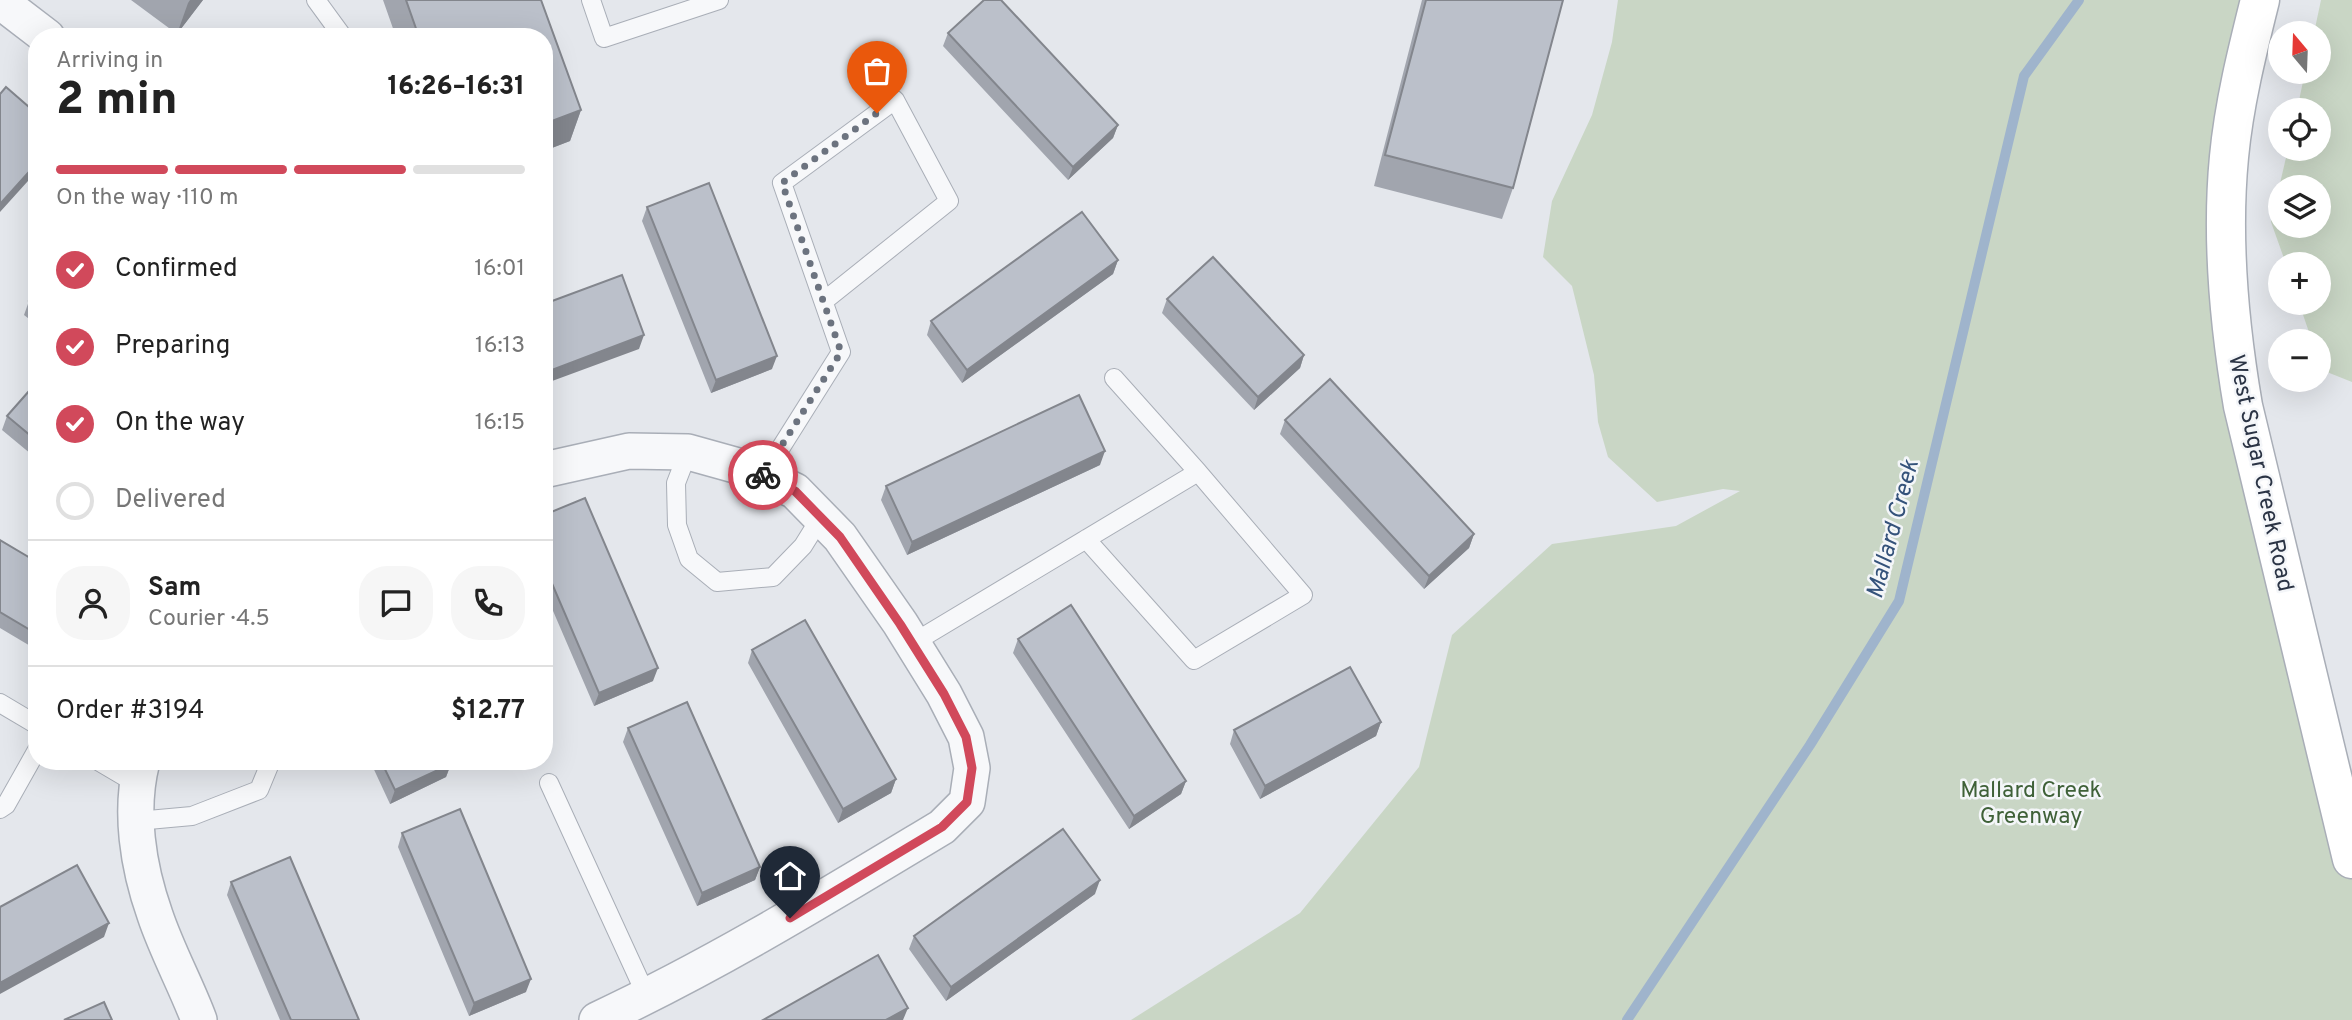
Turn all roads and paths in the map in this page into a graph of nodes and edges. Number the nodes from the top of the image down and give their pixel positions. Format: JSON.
{"nodes":[{"id":1,"x":316,"y":0,"type":"edge"},
{"id":2,"x":591,"y":0,"type":"edge"},
{"id":3,"x":719,"y":0,"type":"edge"},
{"id":4,"x":2260,"y":0,"type":"edge"},
{"id":5,"x":0,"y":1,"type":"edge"},
{"id":6,"x":35,"y":28,"type":"edge"},
{"id":7,"x":336,"y":28,"type":"edge"},
{"id":8,"x":824,"y":301,"type":"junction"},
{"id":9,"x":1114,"y":379,"type":"dead end"},
{"id":10,"x":688,"y":452,"type":"junction"},
{"id":11,"x":553,"y":468,"type":"edge"},
{"id":12,"x":1198,"y":472,"type":"junction"},
{"id":13,"x":763,"y":475,"type":"junction"},
{"id":14,"x":821,"y":517,"type":"junction"},
{"id":15,"x":1086,"y":539,"type":"junction"},
{"id":16,"x":912,"y":643,"type":"junction"},
{"id":17,"x":0,"y":703,"type":"edge"},
{"id":18,"x":28,"y":720,"type":"edge"},
{"id":19,"x":28,"y":766,"type":"edge"},
{"id":20,"x":267,"y":770,"type":"edge"},
{"id":21,"x":140,"y":773,"type":"edge"},
{"id":22,"x":549,"y":783,"type":"dead end"},
{"id":23,"x":0,"y":809,"type":"edge"},
{"id":24,"x":137,"y":821,"type":"junction"},
{"id":25,"x":2352,"y":859,"type":"edge"},
{"id":26,"x":647,"y":997,"type":"junction"},
{"id":27,"x":200,"y":1020,"type":"edge"},
{"id":28,"x":597,"y":1020,"type":"edge"}],
"edges":[{"from":1,"to":7,"type":"lane"},
{"from":2,"to":3,"type":"lane"},
{"from":4,"to":25,"type":"main road","name":"West Sugar Creek Road"},
{"from":5,"to":6,"type":"street"},
{"from":8,"to":8,"type":"lane"},
{"from":8,"to":13,"type":"lane"},
{"from":9,"to":12,"type":"lane"},
{"from":10,"to":11,"type":"street"},
{"from":10,"to":13,"type":"street"},
{"from":10,"to":14,"type":"lane"},
{"from":12,"to":15,"type":"lane"},
{"from":12,"to":15,"type":"lane"},
{"from":13,"to":14,"type":"street"},
{"from":14,"to":16,"type":"street"},
{"from":15,"to":16,"type":"lane"},
{"from":16,"to":26,"type":"street"},
{"from":17,"to":18,"type":"lane"},
{"from":19,"to":23,"type":"lane"},
{"from":20,"to":24,"type":"lane"},
{"from":21,"to":24,"type":"street"},
{"from":22,"to":26,"type":"lane"},
{"from":24,"to":27,"type":"street"},
{"from":26,"to":28,"type":"street"}]}
